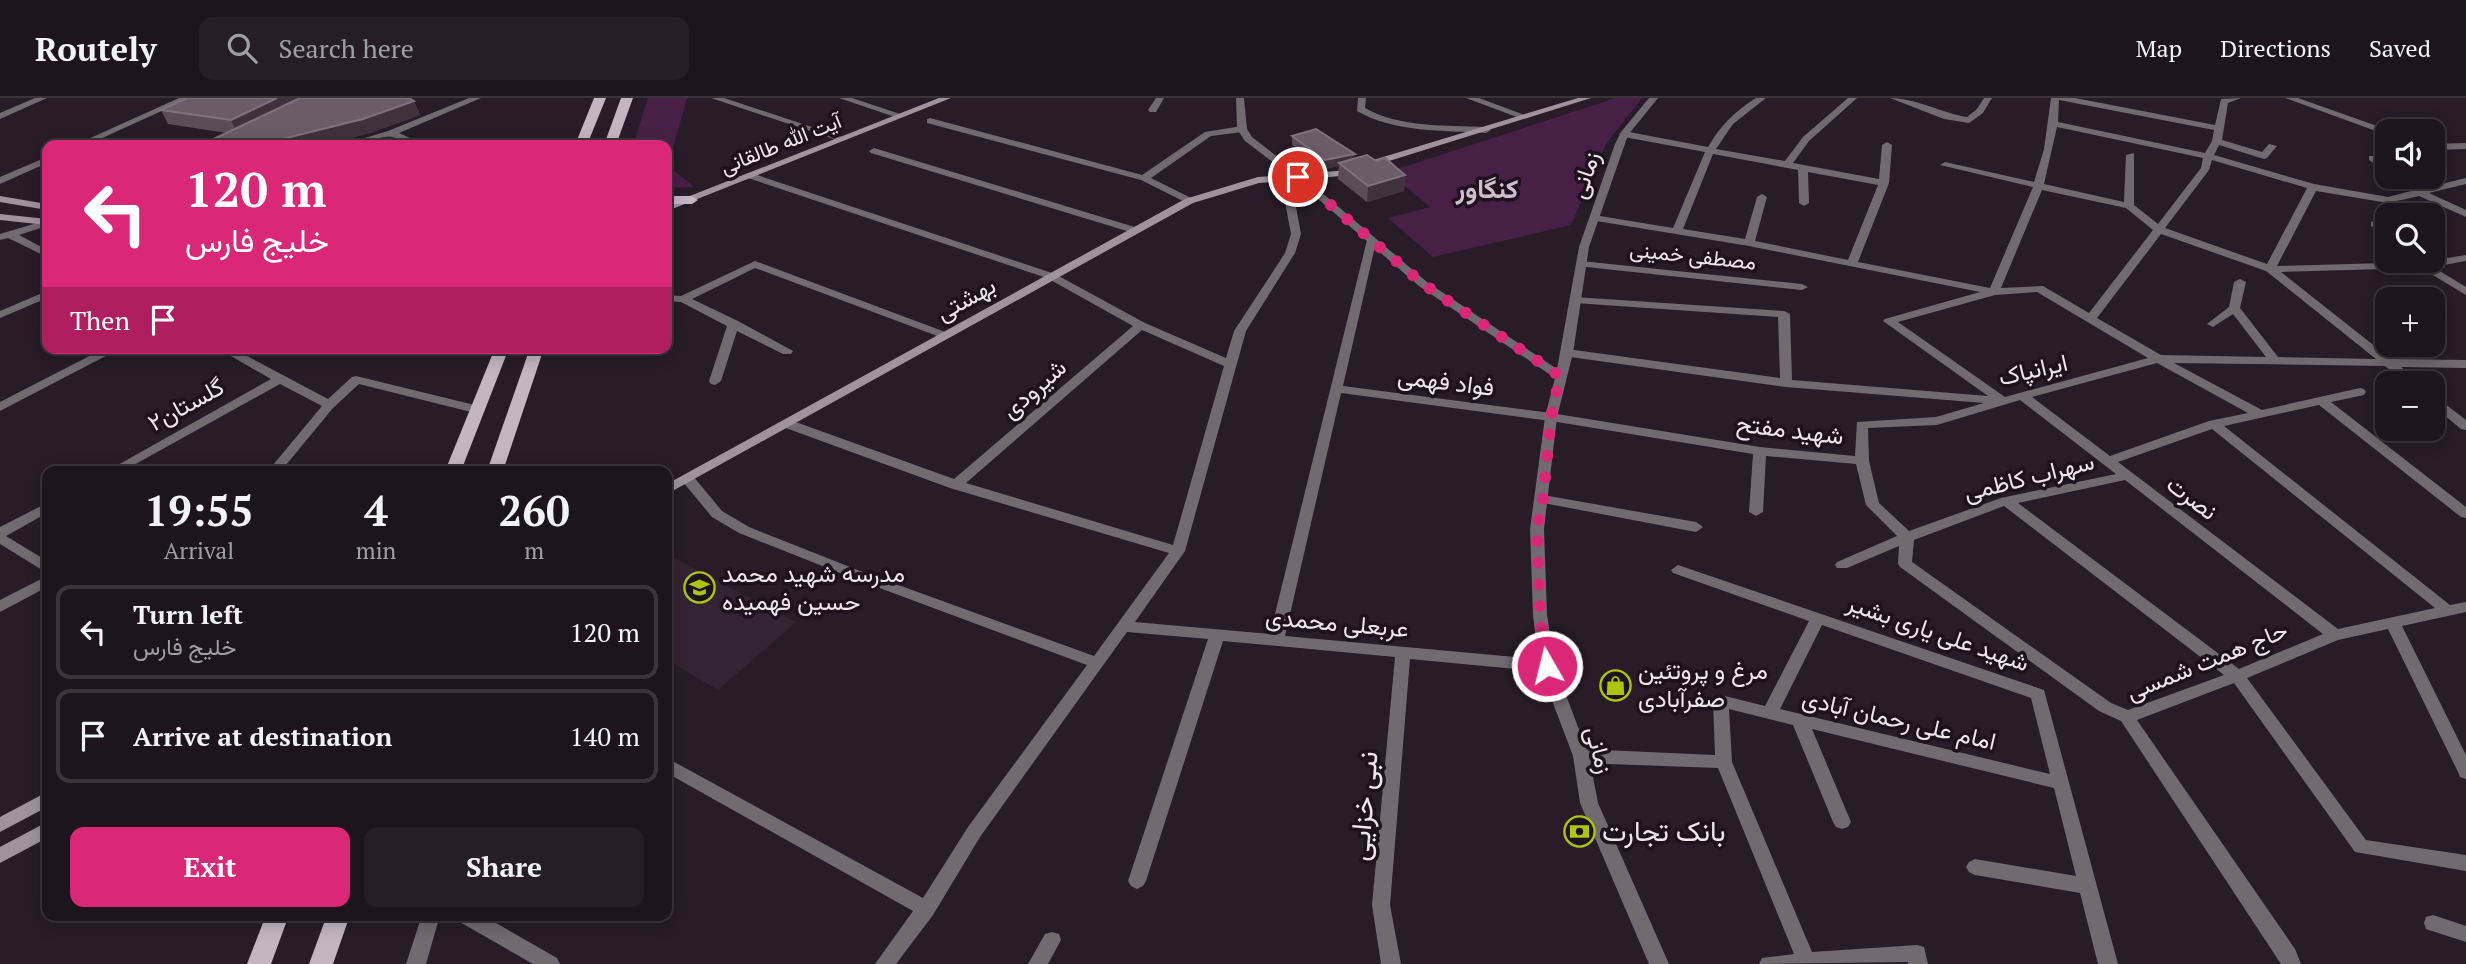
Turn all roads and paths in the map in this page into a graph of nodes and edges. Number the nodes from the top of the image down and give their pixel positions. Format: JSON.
{"nodes":[{"id":1,"x":43,"y":98,"type":"edge"},
{"id":2,"x":186,"y":98,"type":"edge"},
{"id":3,"x":477,"y":98,"type":"edge"},
{"id":4,"x":600,"y":98,"type":"edge"},
{"id":5,"x":627,"y":98,"type":"edge"},
{"id":6,"x":715,"y":98,"type":"edge"},
{"id":7,"x":843,"y":98,"type":"edge"},
{"id":8,"x":947,"y":98,"type":"edge"},
{"id":9,"x":1160,"y":98,"type":"edge"},
{"id":10,"x":1240,"y":98,"type":"edge"},
{"id":11,"x":1362,"y":98,"type":"edge"},
{"id":12,"x":1470,"y":98,"type":"edge"},
{"id":13,"x":1587,"y":98,"type":"edge"},
{"id":14,"x":1654,"y":98,"type":"edge"},
{"id":15,"x":1745,"y":98,"type":"edge"},
{"id":16,"x":1853,"y":98,"type":"edge"},
{"id":17,"x":1894,"y":98,"type":"edge"},
{"id":18,"x":1987,"y":98,"type":"edge"},
{"id":19,"x":2055,"y":98,"type":"edge"},
{"id":20,"x":2061,"y":98,"type":"edge"},
{"id":21,"x":2237,"y":98,"type":"edge"},
{"id":22,"x":2290,"y":98,"type":"edge"},
{"id":23,"x":1759,"y":99,"type":"edge"},
{"id":24,"x":2220,"y":100,"type":"edge"},
{"id":25,"x":2099,"y":101,"type":"edge"},
{"id":26,"x":1153,"y":110,"type":"dead end"},
{"id":27,"x":0,"y":116,"type":"edge"},
{"id":28,"x":901,"y":116,"type":"junction"},
{"id":29,"x":1525,"y":117,"type":"junction"},
{"id":30,"x":930,"y":121,"type":"dead end"},
{"id":31,"x":2055,"y":124,"type":"junction"},
{"id":32,"x":2217,"y":128,"type":"junction"},
{"id":33,"x":2375,"y":128,"type":"edge"},
{"id":34,"x":1242,"y":129,"type":"junction"},
{"id":35,"x":1486,"y":130,"type":"junction"},
{"id":36,"x":391,"y":133,"type":"junction"},
{"id":37,"x":1624,"y":134,"type":"junction"},
{"id":38,"x":843,"y":139,"type":"junction"},
{"id":39,"x":91,"y":140,"type":"edge"},
{"id":40,"x":365,"y":140,"type":"edge"},
{"id":41,"x":408,"y":140,"type":"edge"},
{"id":42,"x":583,"y":140,"type":"edge"},
{"id":43,"x":612,"y":140,"type":"edge"},
{"id":44,"x":2217,"y":141,"type":"junction"},
{"id":45,"x":1887,"y":145,"type":"dead end"},
{"id":46,"x":2272,"y":146,"type":"dead end"},
{"id":47,"x":2466,"y":146,"type":"edge"},
{"id":48,"x":2445,"y":147,"type":"edge"},
{"id":49,"x":1709,"y":150,"type":"junction"},
{"id":50,"x":874,"y":151,"type":"dead end"},
{"id":51,"x":2131,"y":155,"type":"dead end"},
{"id":52,"x":2208,"y":156,"type":"junction"},
{"id":53,"x":2372,"y":158,"type":"dead end"},
{"id":54,"x":2375,"y":160,"type":"edge"},
{"id":55,"x":42,"y":162,"type":"edge"},
{"id":56,"x":1787,"y":165,"type":"junction"},
{"id":57,"x":1945,"y":165,"type":"dead end"},
{"id":58,"x":1803,"y":168,"type":"junction"},
{"id":59,"x":751,"y":176,"type":"junction"},
{"id":60,"x":1298,"y":177,"type":"junction"},
{"id":61,"x":1144,"y":178,"type":"junction"},
{"id":62,"x":0,"y":181,"type":"edge"},
{"id":63,"x":2466,"y":181,"type":"edge"},
{"id":64,"x":1884,"y":183,"type":"junction"},
{"id":65,"x":2040,"y":185,"type":"junction"},
{"id":66,"x":2313,"y":187,"type":"junction"},
{"id":67,"x":2415,"y":189,"type":"edge"},
{"id":68,"x":2419,"y":192,"type":"junction"},
{"id":69,"x":1762,"y":197,"type":"dead end"},
{"id":70,"x":0,"y":199,"type":"edge"},
{"id":71,"x":672,"y":200,"type":"edge"},
{"id":72,"x":692,"y":200,"type":"junction"},
{"id":73,"x":1189,"y":201,"type":"junction"},
{"id":74,"x":1804,"y":203,"type":"dead end"},
{"id":75,"x":42,"y":206,"type":"edge"},
{"id":76,"x":672,"y":206,"type":"edge"},
{"id":77,"x":2129,"y":206,"type":"junction"},
{"id":78,"x":2466,"y":214,"type":"edge"},
{"id":79,"x":0,"y":217,"type":"edge"},
{"id":80,"x":1594,"y":218,"type":"junction"},
{"id":81,"x":42,"y":222,"type":"edge"},
{"id":82,"x":42,"y":225,"type":"edge"},
{"id":83,"x":2158,"y":229,"type":"junction"},
{"id":84,"x":1134,"y":230,"type":"junction"},
{"id":85,"x":1677,"y":231,"type":"junction"},
{"id":86,"x":5,"y":236,"type":"edge"},
{"id":87,"x":1371,"y":242,"type":"junction"},
{"id":88,"x":1749,"y":243,"type":"junction"},
{"id":89,"x":42,"y":252,"type":"edge"},
{"id":90,"x":2466,"y":258,"type":"edge"},
{"id":91,"x":2445,"y":260,"type":"edge"},
{"id":92,"x":1581,"y":264,"type":"junction"},
{"id":93,"x":1852,"y":264,"type":"junction"},
{"id":94,"x":2375,"y":264,"type":"edge"},
{"id":95,"x":2270,"y":269,"type":"junction"},
{"id":96,"x":2444,"y":273,"type":"edge"},
{"id":97,"x":1051,"y":276,"type":"junction"},
{"id":98,"x":2240,"y":282,"type":"dead end"},
{"id":99,"x":1802,"y":288,"type":"dead end"},
{"id":100,"x":1994,"y":292,"type":"junction"},
{"id":101,"x":2466,"y":292,"type":"edge"},
{"id":102,"x":42,"y":295,"type":"edge"},
{"id":103,"x":672,"y":298,"type":"edge"},
{"id":104,"x":682,"y":299,"type":"junction"},
{"id":105,"x":1575,"y":300,"type":"junction"},
{"id":106,"x":2234,"y":308,"type":"junction"},
{"id":107,"x":0,"y":315,"type":"edge"},
{"id":108,"x":2090,"y":319,"type":"junction"},
{"id":109,"x":734,"y":323,"type":"junction"},
{"id":110,"x":2213,"y":324,"type":"dead end"},
{"id":111,"x":1141,"y":325,"type":"junction"},
{"id":112,"x":944,"y":335,"type":"junction"},
{"id":113,"x":787,"y":351,"type":"dead end"},
{"id":114,"x":103,"y":354,"type":"edge"},
{"id":115,"x":234,"y":354,"type":"edge"},
{"id":116,"x":500,"y":354,"type":"edge"},
{"id":117,"x":535,"y":354,"type":"edge"},
{"id":118,"x":1567,"y":354,"type":"junction"},
{"id":119,"x":2158,"y":359,"type":"junction"},
{"id":120,"x":2274,"y":360,"type":"junction"},
{"id":121,"x":2466,"y":364,"type":"edge"},
{"id":122,"x":1231,"y":365,"type":"junction"},
{"id":123,"x":2392,"y":365,"type":"junction"},
{"id":124,"x":2399,"y":371,"type":"edge"},
{"id":125,"x":1560,"y":376,"type":"junction"},
{"id":126,"x":281,"y":379,"type":"junction"},
{"id":127,"x":715,"y":381,"type":"dead end"},
{"id":128,"x":1786,"y":383,"type":"junction"},
{"id":129,"x":1335,"y":390,"type":"junction"},
{"id":130,"x":2360,"y":392,"type":"dead end"},
{"id":131,"x":2023,"y":396,"type":"junction"},
{"id":132,"x":2003,"y":401,"type":"junction"},
{"id":133,"x":2322,"y":401,"type":"junction"},
{"id":134,"x":329,"y":404,"type":"junction"},
{"id":135,"x":0,"y":407,"type":"edge"},
{"id":136,"x":2445,"y":409,"type":"edge"},
{"id":137,"x":479,"y":410,"type":"junction"},
{"id":138,"x":2260,"y":414,"type":"junction"},
{"id":139,"x":1551,"y":417,"type":"junction"},
{"id":140,"x":788,"y":424,"type":"junction"},
{"id":141,"x":2214,"y":425,"type":"junction"},
{"id":142,"x":2466,"y":426,"type":"edge"},
{"id":143,"x":1760,"y":451,"type":"junction"},
{"id":144,"x":1862,"y":461,"type":"junction"},
{"id":145,"x":2109,"y":461,"type":"junction"},
{"id":146,"x":122,"y":466,"type":"edge"},
{"id":147,"x":278,"y":466,"type":"edge"},
{"id":148,"x":455,"y":466,"type":"edge"},
{"id":149,"x":497,"y":466,"type":"edge"},
{"id":150,"x":2126,"y":476,"type":"junction"},
{"id":151,"x":688,"y":479,"type":"junction"},
{"id":152,"x":955,"y":485,"type":"junction"},
{"id":153,"x":672,"y":487,"type":"edge"},
{"id":154,"x":1543,"y":499,"type":"junction"},
{"id":155,"x":2006,"y":501,"type":"junction"},
{"id":156,"x":42,"y":510,"type":"edge"},
{"id":157,"x":1756,"y":512,"type":"dead end"},
{"id":158,"x":2466,"y":514,"type":"edge"},
{"id":159,"x":1696,"y":527,"type":"dead end"},
{"id":160,"x":0,"y":536,"type":"edge"},
{"id":161,"x":1907,"y":537,"type":"junction"},
{"id":162,"x":1178,"y":551,"type":"junction"},
{"id":163,"x":42,"y":565,"type":"edge"},
{"id":164,"x":1842,"y":565,"type":"dead end"},
{"id":165,"x":1678,"y":570,"type":"dead end"},
{"id":166,"x":42,"y":584,"type":"edge"},
{"id":167,"x":0,"y":607,"type":"edge"},
{"id":168,"x":2466,"y":607,"type":"edge"},
{"id":169,"x":2449,"y":612,"type":"junction"},
{"id":170,"x":1818,"y":618,"type":"junction"},
{"id":171,"x":2392,"y":622,"type":"junction"},
{"id":172,"x":1123,"y":626,"type":"junction"},
{"id":173,"x":1217,"y":635,"type":"junction"},
{"id":174,"x":2336,"y":635,"type":"junction"},
{"id":175,"x":1276,"y":640,"type":"junction"},
{"id":176,"x":1404,"y":652,"type":"junction"},
{"id":177,"x":1095,"y":662,"type":"junction"},
{"id":178,"x":1547,"y":666,"type":"junction"},
{"id":179,"x":2237,"y":676,"type":"junction"},
{"id":180,"x":1769,"y":714,"type":"junction"},
{"id":181,"x":2127,"y":717,"type":"junction"},
{"id":182,"x":1800,"y":722,"type":"junction"},
{"id":183,"x":1581,"y":756,"type":"junction"},
{"id":184,"x":1724,"y":762,"type":"junction"},
{"id":185,"x":672,"y":768,"type":"edge"},
{"id":186,"x":2466,"y":772,"type":"edge"},
{"id":187,"x":2061,"y":783,"type":"junction"},
{"id":188,"x":42,"y":802,"type":"edge"},
{"id":189,"x":1842,"y":822,"type":"dead end"},
{"id":190,"x":0,"y":825,"type":"edge"},
{"id":191,"x":42,"y":832,"type":"edge"},
{"id":192,"x":0,"y":856,"type":"edge"},
{"id":193,"x":2466,"y":863,"type":"edge"},
{"id":194,"x":1975,"y":867,"type":"dead end"},
{"id":195,"x":1137,"y":881,"type":"dead end"},
{"id":196,"x":2087,"y":886,"type":"junction"},
{"id":197,"x":926,"y":909,"type":"junction"},
{"id":198,"x":276,"y":921,"type":"edge"},
{"id":199,"x":337,"y":921,"type":"edge"},
{"id":200,"x":429,"y":921,"type":"edge"},
{"id":201,"x":475,"y":921,"type":"edge"},
{"id":202,"x":2433,"y":923,"type":"dead end"},
{"id":203,"x":2466,"y":934,"type":"edge"},
{"id":204,"x":1052,"y":940,"type":"dead end"},
{"id":205,"x":1806,"y":960,"type":"junction"},
{"id":206,"x":259,"y":964,"type":"edge"},
{"id":207,"x":321,"y":964,"type":"edge"},
{"id":208,"x":416,"y":964,"type":"edge"},
{"id":209,"x":550,"y":964,"type":"edge"},
{"id":210,"x":885,"y":964,"type":"edge"},
{"id":211,"x":1038,"y":964,"type":"edge"},
{"id":212,"x":1391,"y":964,"type":"edge"},
{"id":213,"x":1659,"y":964,"type":"edge"},
{"id":214,"x":1769,"y":964,"type":"edge"},
{"id":215,"x":1918,"y":964,"type":"edge"},
{"id":216,"x":2108,"y":964,"type":"edge"},
{"id":217,"x":2291,"y":964,"type":"edge"}],
"edges":[{"from":1,"to":27,"type":"street"},
{"from":2,"to":39,"type":"street"},
{"from":3,"to":36,"type":"street"},
{"from":4,"to":42,"type":"main road"},
{"from":5,"to":43,"type":"main road"},
{"from":6,"to":38,"type":"street"},
{"from":7,"to":28,"type":"street"},
{"from":8,"to":28,"type":"main road","name":"آیت الله طالقانی"},
{"from":9,"to":26,"type":"street"},
{"from":10,"to":34,"type":"street"},
{"from":11,"to":35,"type":"street"},
{"from":12,"to":29,"type":"street"},
{"from":13,"to":29,"type":"main road","name":"بهشتی"},
{"from":14,"to":37,"type":"street","name":"زمانی"},
{"from":15,"to":23,"type":"street"},
{"from":16,"to":56,"type":"street"},
{"from":17,"to":18,"type":"street"},
{"from":19,"to":31,"type":"street"},
{"from":20,"to":25,"type":"street"},
{"from":21,"to":24,"type":"street"},
{"from":22,"to":33,"type":"street"},
{"from":23,"to":49,"type":"street"},
{"from":24,"to":32,"type":"street"},
{"from":25,"to":32,"type":"street"},
{"from":28,"to":38,"type":"main road","name":"آیت الله طالقانی"},
{"from":29,"to":35,"type":"main road","name":"بهشتی"},
{"from":30,"to":61,"type":"street"},
{"from":31,"to":52,"type":"street"},
{"from":31,"to":65,"type":"street"},
{"from":32,"to":44,"type":"street"},
{"from":34,"to":60,"type":"street"},
{"from":34,"to":61,"type":"street"},
{"from":35,"to":60,"type":"main road","name":"بهشتی"},
{"from":36,"to":40,"type":"street"},
{"from":36,"to":41,"type":"street"},
{"from":37,"to":49,"type":"street"},
{"from":37,"to":80,"type":"street","name":"زمانی"},
{"from":38,"to":59,"type":"main road","name":"آیت الله طالقانی"},
{"from":44,"to":46,"type":"street"},
{"from":44,"to":52,"type":"street"},
{"from":45,"to":64,"type":"street"},
{"from":47,"to":48,"type":"street"},
{"from":49,"to":56,"type":"street"},
{"from":49,"to":85,"type":"street"},
{"from":50,"to":84,"type":"street"},
{"from":51,"to":77,"type":"street"},
{"from":52,"to":66,"type":"street"},
{"from":52,"to":83,"type":"street"},
{"from":53,"to":54,"type":"street"},
{"from":55,"to":62,"type":"street"},
{"from":56,"to":58,"type":"street"},
{"from":57,"to":65,"type":"street"},
{"from":58,"to":64,"type":"street"},
{"from":58,"to":74,"type":"street"},
{"from":59,"to":72,"type":"main road","name":"آیت الله طالقانی"},
{"from":59,"to":97,"type":"street"},
{"from":60,"to":73,"type":"main road","name":"بهشتی"},
{"from":60,"to":87,"type":"street"},
{"from":60,"to":122,"type":"street"},
{"from":61,"to":73,"type":"street"},
{"from":63,"to":68,"type":"street"},
{"from":64,"to":93,"type":"street"},
{"from":65,"to":77,"type":"street"},
{"from":65,"to":100,"type":"street"},
{"from":66,"to":68,"type":"street"},
{"from":66,"to":95,"type":"street"},
{"from":67,"to":68,"type":"street"},
{"from":68,"to":78,"type":"street"},
{"from":69,"to":88,"type":"street"},
{"from":70,"to":75,"type":"main road"},
{"from":71,"to":72,"type":"main road"},
{"from":72,"to":76,"type":"main road","name":"آیت الله طالقانی"},
{"from":73,"to":84,"type":"main road","name":"بهشتی"},
{"from":77,"to":83,"type":"street"},
{"from":79,"to":81,"type":"main road"},
{"from":80,"to":85,"type":"street"},
{"from":80,"to":92,"type":"street","name":"زمانی"},
{"from":82,"to":86,"type":"street"},
{"from":83,"to":95,"type":"street"},
{"from":83,"to":108,"type":"street"},
{"from":84,"to":97,"type":"main road","name":"بهشتی"},
{"from":85,"to":88,"type":"street"},
{"from":86,"to":89,"type":"street"},
{"from":87,"to":125,"type":"street"},
{"from":87,"to":129,"type":"street"},
{"from":88,"to":93,"type":"street"},
{"from":90,"to":91,"type":"street"},
{"from":92,"to":99,"type":"street","name":"مصطفی خمینی"},
{"from":92,"to":105,"type":"street","name":"زمانی"},
{"from":93,"to":100,"type":"street"},
{"from":94,"to":95,"type":"street"},
{"from":95,"to":123,"type":"street"},
{"from":96,"to":101,"type":"street"},
{"from":97,"to":111,"type":"street"},
{"from":97,"to":112,"type":"main road","name":"بهشتی"},
{"from":98,"to":106,"type":"street"},
{"from":100,"to":108,"type":"street"},
{"from":100,"to":132,"type":"street"},
{"from":102,"to":107,"type":"street"},
{"from":103,"to":104,"type":"street"},
{"from":104,"to":109,"type":"street"},
{"from":104,"to":112,"type":"street"},
{"from":105,"to":118,"type":"street","name":"زمانی"},
{"from":105,"to":128,"type":"street"},
{"from":106,"to":110,"type":"street"},
{"from":106,"to":120,"type":"street"},
{"from":108,"to":119,"type":"street"},
{"from":109,"to":113,"type":"street"},
{"from":109,"to":127,"type":"street"},
{"from":111,"to":122,"type":"street"},
{"from":111,"to":152,"type":"street","name":"شیرودی"},
{"from":112,"to":140,"type":"main road","name":"بهشتی"},
{"from":114,"to":135,"type":"street"},
{"from":115,"to":126,"type":"street"},
{"from":116,"to":137,"type":"main road"},
{"from":117,"to":149,"type":"main road"},
{"from":118,"to":125,"type":"street","name":"زمانی"},
{"from":118,"to":128,"type":"street","name":"ایرانپاک"},
{"from":119,"to":120,"type":"street","name":"ایرانپاک"},
{"from":119,"to":131,"type":"street","name":"ایرانپاک"},
{"from":119,"to":138,"type":"street"},
{"from":120,"to":123,"type":"street","name":"ایرانپاک"},
{"from":121,"to":123,"type":"street","name":"ایرانپاک"},
{"from":122,"to":162,"type":"street"},
{"from":123,"to":124,"type":"street"},
{"from":125,"to":139,"type":"street","name":"زمانی"},
{"from":126,"to":134,"type":"street"},
{"from":126,"to":146,"type":"street","name":"گلستان۲"},
{"from":128,"to":132,"type":"street","name":"ایرانپاک"},
{"from":129,"to":139,"type":"street","name":"فواد فهمی"},
{"from":129,"to":175,"type":"street"},
{"from":130,"to":133,"type":"street"},
{"from":131,"to":132,"type":"street","name":"ایرانپاک"},
{"from":131,"to":145,"type":"street","name":"نصرت"},
{"from":132,"to":144,"type":"street"},
{"from":133,"to":138,"type":"street"},
{"from":133,"to":158,"type":"street"},
{"from":134,"to":137,"type":"street"},
{"from":134,"to":147,"type":"street"},
{"from":136,"to":142,"type":"street"},
{"from":137,"to":148,"type":"main road"},
{"from":138,"to":141,"type":"street"},
{"from":139,"to":143,"type":"street","name":"شهید مفتح"},
{"from":139,"to":154,"type":"street","name":"زمانی"},
{"from":140,"to":151,"type":"main road","name":"بهشتی"},
{"from":140,"to":152,"type":"street"},
{"from":141,"to":145,"type":"street"},
{"from":141,"to":169,"type":"street"},
{"from":143,"to":144,"type":"street","name":"شهید مفتح"},
{"from":143,"to":157,"type":"street"},
{"from":144,"to":161,"type":"street","name":"شهید مفتح"},
{"from":145,"to":150,"type":"street","name":"نصرت"},
{"from":150,"to":155,"type":"street","name":"سهراب کاظمی"},
{"from":150,"to":174,"type":"street","name":"نصرت"},
{"from":151,"to":153,"type":"main road","name":"بهشتی"},
{"from":151,"to":177,"type":"street"},
{"from":152,"to":162,"type":"street"},
{"from":154,"to":159,"type":"street"},
{"from":154,"to":178,"type":"street","name":"زمانی"},
{"from":155,"to":161,"type":"street","name":"سهراب کاظمی"},
{"from":155,"to":179,"type":"street"},
{"from":156,"to":160,"type":"street"},
{"from":160,"to":163,"type":"street"},
{"from":161,"to":164,"type":"street"},
{"from":161,"to":181,"type":"street"},
{"from":162,"to":172,"type":"street"},
{"from":165,"to":170,"type":"street","name":"شهید علی یاری بشیر"},
{"from":166,"to":167,"type":"street"},
{"from":168,"to":169,"type":"street","name":"حاج همت شمسی"},
{"from":169,"to":171,"type":"street","name":"حاج همت شمسی"},
{"from":170,"to":180,"type":"street"},
{"from":170,"to":187,"type":"street","name":"شهید علی یاری بشیر"},
{"from":171,"to":174,"type":"street","name":"حاج همت شمسی"},
{"from":171,"to":186,"type":"street"},
{"from":172,"to":173,"type":"street","name":"عربعلی محمدی"},
{"from":172,"to":177,"type":"street"},
{"from":173,"to":175,"type":"street","name":"عربعلی محمدی"},
{"from":173,"to":195,"type":"street"},
{"from":174,"to":179,"type":"street","name":"حاج همت شمسی"},
{"from":175,"to":176,"type":"street","name":"عربعلی محمدی"},
{"from":176,"to":178,"type":"street","name":"عربعلی محمدی"},
{"from":176,"to":212,"type":"street","name":"نبی خزایی"},
{"from":177,"to":197,"type":"street"},
{"from":178,"to":183,"type":"street","name":"زمانی"},
{"from":179,"to":181,"type":"street","name":"حاج همت شمسی"},
{"from":179,"to":193,"type":"street"},
{"from":180,"to":182,"type":"street","name":"امام علی رحمان آبادی"},
{"from":180,"to":184,"type":"street","name":"امام علی رحمان آبادی"},
{"from":181,"to":217,"type":"street","name":"حاج همت شمسی"},
{"from":182,"to":187,"type":"street","name":"امام علی رحمان آبادی"},
{"from":182,"to":189,"type":"street"},
{"from":183,"to":184,"type":"street"},
{"from":183,"to":213,"type":"street","name":"زمانی"},
{"from":184,"to":205,"type":"street"},
{"from":185,"to":197,"type":"street"},
{"from":187,"to":196,"type":"street","name":"شهید علی یاری بشیر"},
{"from":188,"to":190,"type":"main road"},
{"from":191,"to":192,"type":"main road"},
{"from":194,"to":196,"type":"street"},
{"from":196,"to":216,"type":"street","name":"شهید علی یاری بشیر"},
{"from":197,"to":210,"type":"street"},
{"from":198,"to":206,"type":"main road"},
{"from":199,"to":207,"type":"main road"},
{"from":200,"to":208,"type":"street"},
{"from":201,"to":209,"type":"street"},
{"from":202,"to":203,"type":"street"},
{"from":204,"to":211,"type":"street"},
{"from":205,"to":214,"type":"street"},
{"from":205,"to":215,"type":"street"}]}
